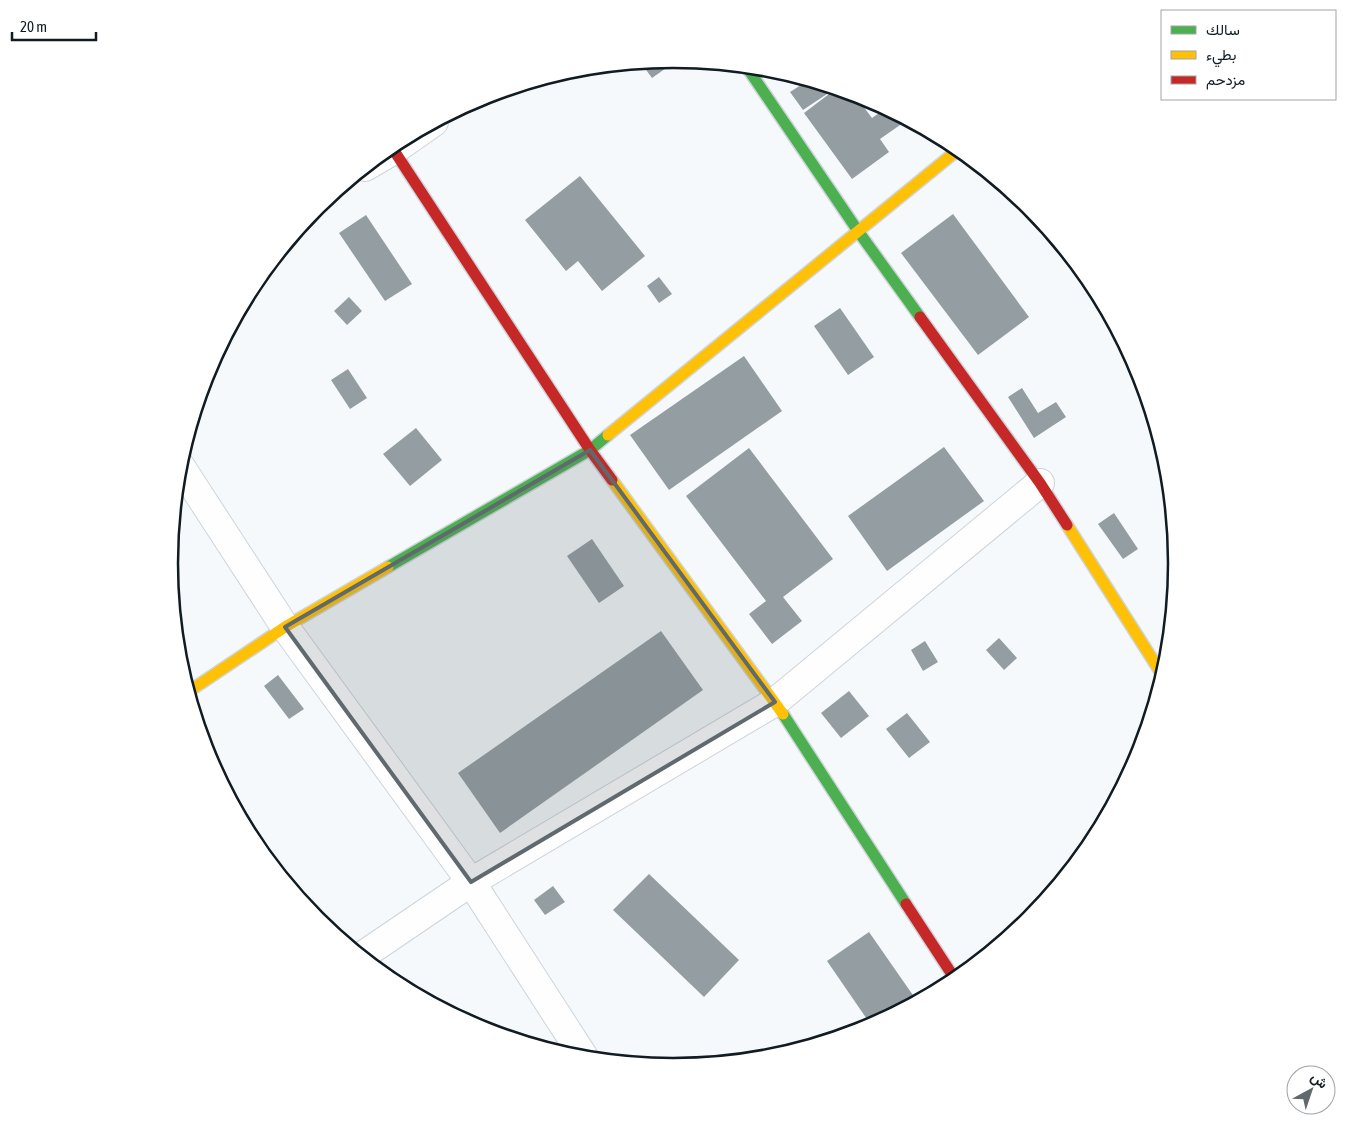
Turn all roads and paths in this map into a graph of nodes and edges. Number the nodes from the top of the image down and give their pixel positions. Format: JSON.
{"nodes":[{"id":1,"x":752,"y":74,"type":"edge"},
{"id":2,"x":395,"y":153,"type":"edge"},
{"id":3,"x":952,"y":154,"type":"edge"},
{"id":4,"x":858,"y":231,"type":"junction"},
{"id":5,"x":590,"y":450,"type":"junction"},
{"id":6,"x":186,"y":475,"type":"edge"},
{"id":7,"x":1040,"y":483,"type":"junction"},
{"id":8,"x":285,"y":627,"type":"junction"},
{"id":9,"x":1156,"y":667,"type":"edge"},
{"id":10,"x":194,"y":688,"type":"edge"},
{"id":11,"x":775,"y":702,"type":"junction"},
{"id":12,"x":470,"y":882,"type":"junction"},
{"id":13,"x":368,"y":952,"type":"edge"},
{"id":14,"x":951,"y":972,"type":"edge"},
{"id":15,"x":578,"y":1048,"type":"edge"}],
"edges":[{"from":1,"to":4,"type":"street"},
{"from":2,"to":5,"type":"street"},
{"from":3,"to":4,"type":"street"},
{"from":4,"to":5,"type":"street"},
{"from":4,"to":7,"type":"street"},
{"from":5,"to":8,"type":"street"},
{"from":5,"to":11,"type":"street"},
{"from":6,"to":8,"type":"street"},
{"from":7,"to":9,"type":"street"},
{"from":7,"to":11,"type":"street"},
{"from":8,"to":10,"type":"street"},
{"from":8,"to":12,"type":"street"},
{"from":11,"to":12,"type":"street"},
{"from":11,"to":14,"type":"street"},
{"from":12,"to":13,"type":"street"},
{"from":12,"to":15,"type":"street"}]}
